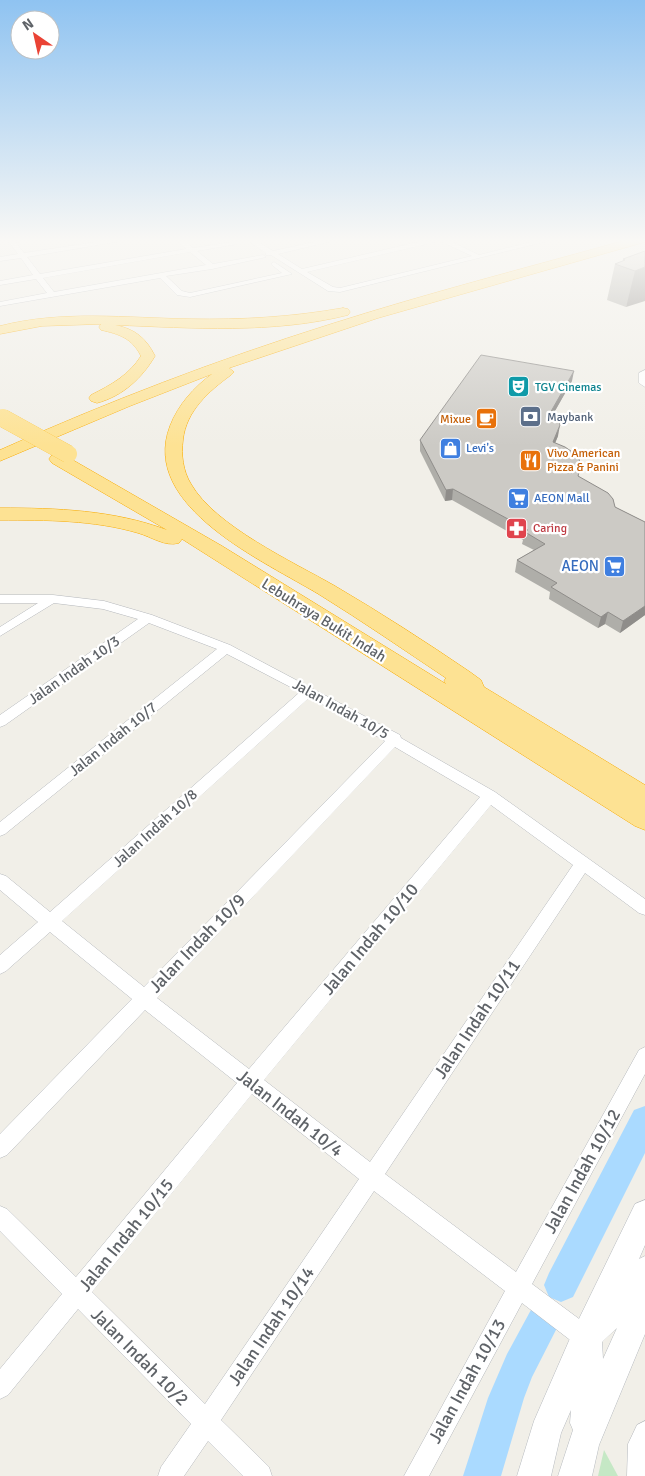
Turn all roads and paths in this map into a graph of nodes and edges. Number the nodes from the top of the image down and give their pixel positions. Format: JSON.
{"nodes":[{"id":1,"x":361,"y":308,"type":"edge"},
{"id":2,"x":382,"y":308,"type":"edge"},
{"id":3,"x":405,"y":308,"type":"edge"},
{"id":4,"x":0,"y":330,"type":"edge"},
{"id":5,"x":0,"y":335,"type":"edge"},
{"id":6,"x":308,"y":336,"type":"junction"},
{"id":7,"x":645,"y":373,"type":"edge"},
{"id":8,"x":645,"y":383,"type":"edge"},
{"id":9,"x":1,"y":420,"type":"edge"},
{"id":10,"x":0,"y":444,"type":"edge"},
{"id":11,"x":0,"y":456,"type":"edge"},
{"id":12,"x":63,"y":456,"type":"junction"},
{"id":13,"x":0,"y":514,"type":"edge"},
{"id":14,"x":230,"y":561,"type":"junction"},
{"id":15,"x":0,"y":599,"type":"edge"},
{"id":16,"x":53,"y":599,"type":"junction"},
{"id":17,"x":148,"y":618,"type":"junction"},
{"id":18,"x":0,"y":632,"type":"edge"},
{"id":19,"x":226,"y":648,"type":"junction"},
{"id":20,"x":309,"y":691,"type":"junction"},
{"id":21,"x":490,"y":701,"type":"junction"},
{"id":22,"x":0,"y":722,"type":"edge"},
{"id":23,"x":395,"y":739,"type":"junction"},
{"id":24,"x":490,"y":796,"type":"junction"},
{"id":25,"x":645,"y":798,"type":"edge"},
{"id":26,"x":645,"y":820,"type":"edge"},
{"id":27,"x":0,"y":830,"type":"edge"},
{"id":28,"x":583,"y":863,"type":"junction"},
{"id":29,"x":0,"y":881,"type":"edge"},
{"id":30,"x":645,"y":908,"type":"edge"},
{"id":31,"x":50,"y":922,"type":"junction"},
{"id":32,"x":0,"y":966,"type":"edge"},
{"id":33,"x":144,"y":998,"type":"junction"},
{"id":34,"x":645,"y":1056,"type":"edge"},
{"id":35,"x":250,"y":1082,"type":"junction"},
{"id":36,"x":0,"y":1148,"type":"edge"},
{"id":37,"x":371,"y":1176,"type":"junction"},
{"id":38,"x":645,"y":1214,"type":"edge"},
{"id":39,"x":0,"y":1216,"type":"edge"},
{"id":40,"x":645,"y":1271,"type":"edge"},
{"id":41,"x":519,"y":1286,"type":"junction"},
{"id":42,"x":77,"y":1294,"type":"junction"},
{"id":43,"x":645,"y":1298,"type":"edge"},
{"id":44,"x":586,"y":1338,"type":"junction"},
{"id":45,"x":0,"y":1387,"type":"edge"},
{"id":46,"x":207,"y":1423,"type":"junction"},
{"id":47,"x":645,"y":1433,"type":"edge"},
{"id":48,"x":583,"y":1445,"type":"junction"},
{"id":49,"x":170,"y":1476,"type":"edge"},
{"id":50,"x":260,"y":1476,"type":"edge"},
{"id":51,"x":416,"y":1476,"type":"edge"},
{"id":52,"x":534,"y":1476,"type":"edge"},
{"id":53,"x":575,"y":1476,"type":"edge"},
{"id":54,"x":639,"y":1476,"type":"edge"}],
"edges":[{"from":1,"to":4,"type":"highway"},
{"from":2,"to":10,"type":"highway"},
{"from":3,"to":6,"type":"highway"},
{"from":5,"to":10,"type":"highway"},
{"from":6,"to":11,"type":"highway"},
{"from":6,"to":21,"type":"highway"},
{"from":7,"to":8,"type":"street"},
{"from":9,"to":12,"type":"highway","name":"Lebuhraya Bukit Indah"},
{"from":12,"to":14,"type":"highway","name":"Lebuhraya Bukit Indah"},
{"from":12,"to":21,"type":"highway","name":"Lebuhraya Bukit Indah"},
{"from":13,"to":14,"type":"highway"},
{"from":14,"to":26,"type":"highway","name":"Lebuhraya Bukit Indah"},
{"from":15,"to":16,"type":"street","name":"Jalan Indah 10/5"},
{"from":16,"to":17,"type":"street","name":"Jalan Indah 10/5"},
{"from":16,"to":18,"type":"street"},
{"from":17,"to":19,"type":"street","name":"Jalan Indah 10/5"},
{"from":17,"to":22,"type":"street","name":"Jalan Indah 10/3"},
{"from":19,"to":20,"type":"street","name":"Jalan Indah 10/5"},
{"from":19,"to":27,"type":"street","name":"Jalan Indah 10/7"},
{"from":20,"to":23,"type":"street","name":"Jalan Indah 10/5"},
{"from":20,"to":31,"type":"street","name":"Jalan Indah 10/8"},
{"from":21,"to":25,"type":"highway","name":"Lebuhraya Bukit Indah"},
{"from":23,"to":24,"type":"street","name":"Jalan Indah 10/5"},
{"from":23,"to":33,"type":"street","name":"Jalan Indah 10/9"},
{"from":24,"to":28,"type":"street","name":"Jalan Indah 10/5"},
{"from":24,"to":35,"type":"street","name":"Jalan Indah 10/10"},
{"from":28,"to":30,"type":"street","name":"Jalan Indah 10/5"},
{"from":28,"to":37,"type":"street","name":"Jalan Indah 10/11"},
{"from":29,"to":31,"type":"street","name":"Jalan Indah 10/4"},
{"from":31,"to":32,"type":"street","name":"Jalan Indah 10/8"},
{"from":31,"to":33,"type":"street","name":"Jalan Indah 10/4"},
{"from":33,"to":35,"type":"street","name":"Jalan Indah 10/4"},
{"from":33,"to":36,"type":"street","name":"Jalan Indah 10/9"},
{"from":34,"to":41,"type":"street","name":"Jalan Indah 10/12"},
{"from":35,"to":37,"type":"street","name":"Jalan Indah 10/4"},
{"from":35,"to":42,"type":"street","name":"Jalan Indah 10/15"},
{"from":37,"to":41,"type":"street","name":"Jalan Indah 10/4"},
{"from":37,"to":46,"type":"street","name":"Jalan Indah 10/14"},
{"from":38,"to":44,"type":"main road"},
{"from":39,"to":42,"type":"street","name":"Jalan Indah 10/2"},
{"from":40,"to":44,"type":"main road"},
{"from":41,"to":44,"type":"street","name":"Jalan Indah 10/4"},
{"from":41,"to":51,"type":"street","name":"Jalan Indah 10/13"},
{"from":42,"to":45,"type":"street","name":"Jalan Indah 10/15"},
{"from":42,"to":46,"type":"street","name":"Jalan Indah 10/2"},
{"from":43,"to":48,"type":"main road"},
{"from":44,"to":48,"type":"main road"},
{"from":44,"to":52,"type":"main road"},
{"from":46,"to":49,"type":"street","name":"Jalan Indah 10/14"},
{"from":46,"to":50,"type":"street","name":"Jalan Indah 10/2"},
{"from":47,"to":54,"type":"street"},
{"from":48,"to":53,"type":"main road"}]}
